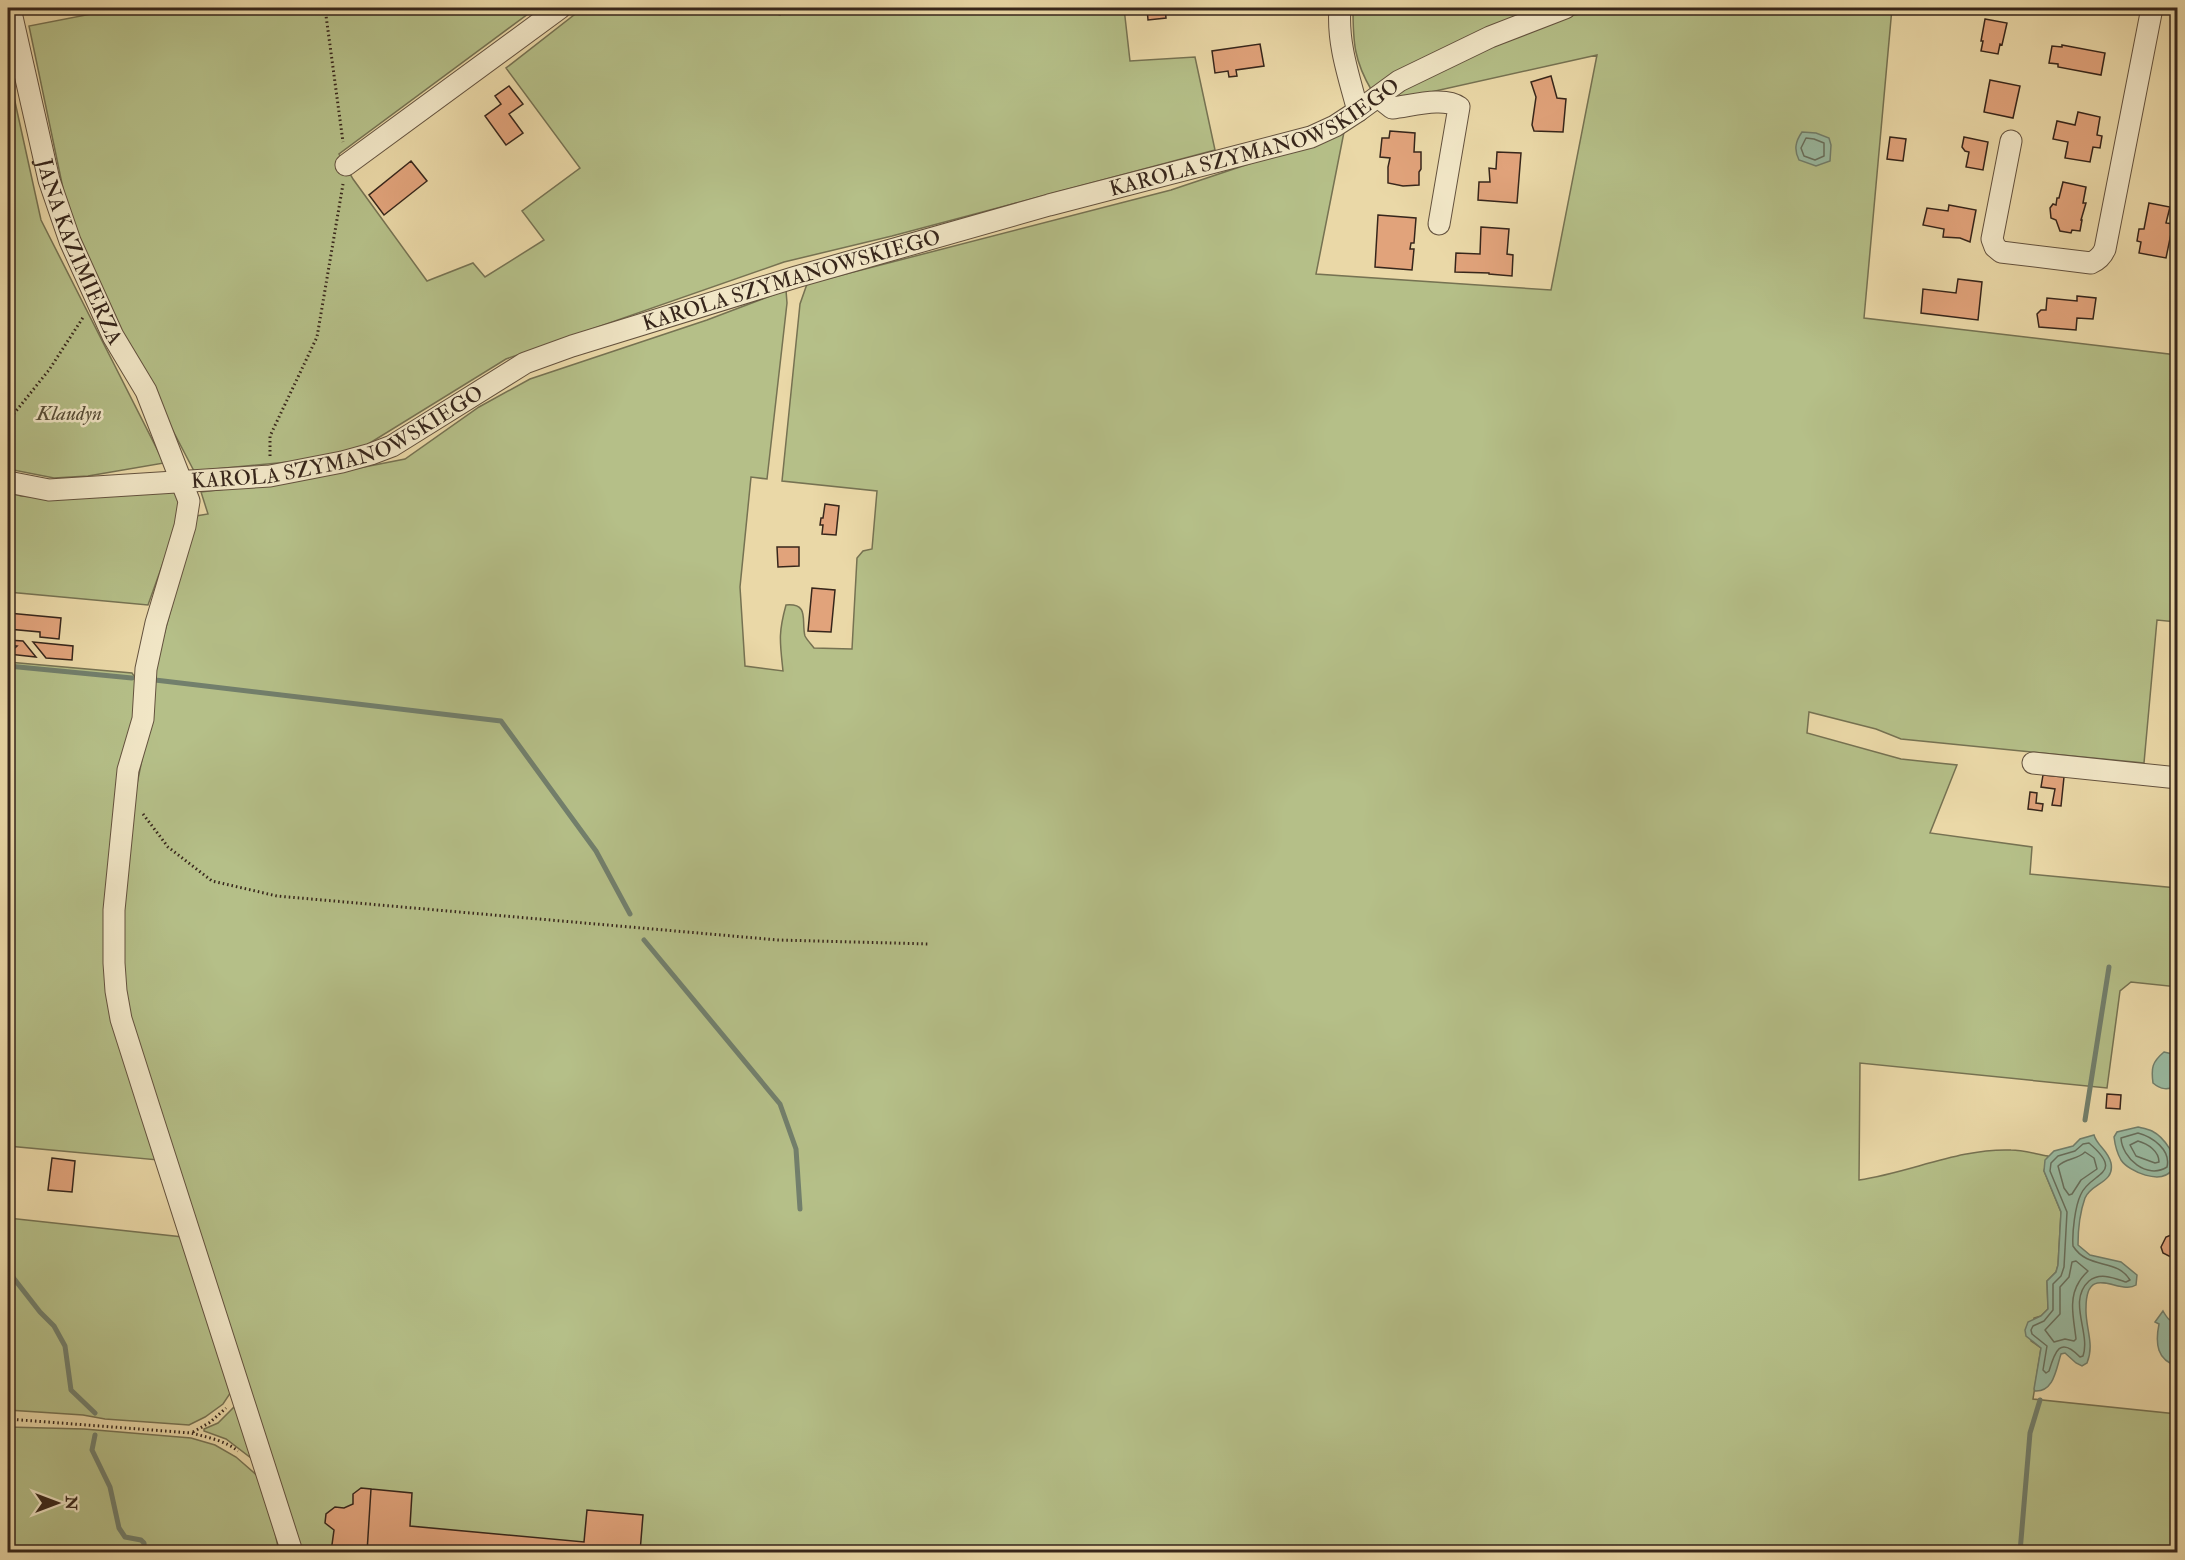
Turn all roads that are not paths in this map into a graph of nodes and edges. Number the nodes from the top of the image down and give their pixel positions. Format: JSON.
{"nodes":[{"id":1,"x":10,"y":8,"type":"edge"},
{"id":2,"x":560,"y":8,"type":"edge"},
{"id":3,"x":1340,"y":8,"type":"edge"},
{"id":4,"x":1564,"y":8,"type":"edge"},
{"id":5,"x":2152,"y":8,"type":"edge"},
{"id":6,"x":1378,"y":97,"type":"junction"},
{"id":7,"x":1358,"y":111,"type":"junction"},
{"id":8,"x":2011,"y":141,"type":"dead end"},
{"id":9,"x":346,"y":165,"type":"road end"},
{"id":10,"x":1439,"y":224,"type":"dead end"},
{"id":11,"x":8,"y":482,"type":"edge"},
{"id":12,"x":182,"y":482,"type":"junction"},
{"id":13,"x":2033,"y":763,"type":"dead end"},
{"id":14,"x":2178,"y":778,"type":"edge"},
{"id":15,"x":292,"y":1552,"type":"edge"}],
"edges":[{"from":1,"to":12,"type":"street","name":"JANA KAZIMIERZA"},
{"from":2,"to":9,"type":"street"},
{"from":3,"to":7,"type":"street"},
{"from":4,"to":6,"type":"street","name":"KAROLA SZYMANOWSKIEGO"},
{"from":5,"to":8,"type":"street"},
{"from":6,"to":7,"type":"street","name":"KAROLA SZYMANOWSKIEGO"},
{"from":6,"to":10,"type":"street"},
{"from":7,"to":12,"type":"street","name":"KAROLA SZYMANOWSKIEGO"},
{"from":11,"to":12,"type":"street","name":"KAROLA SZYMANOWSKIEGO"},
{"from":12,"to":15,"type":"street","name":"JANA KAZIMIERZA"},
{"from":13,"to":14,"type":"street"}]}
